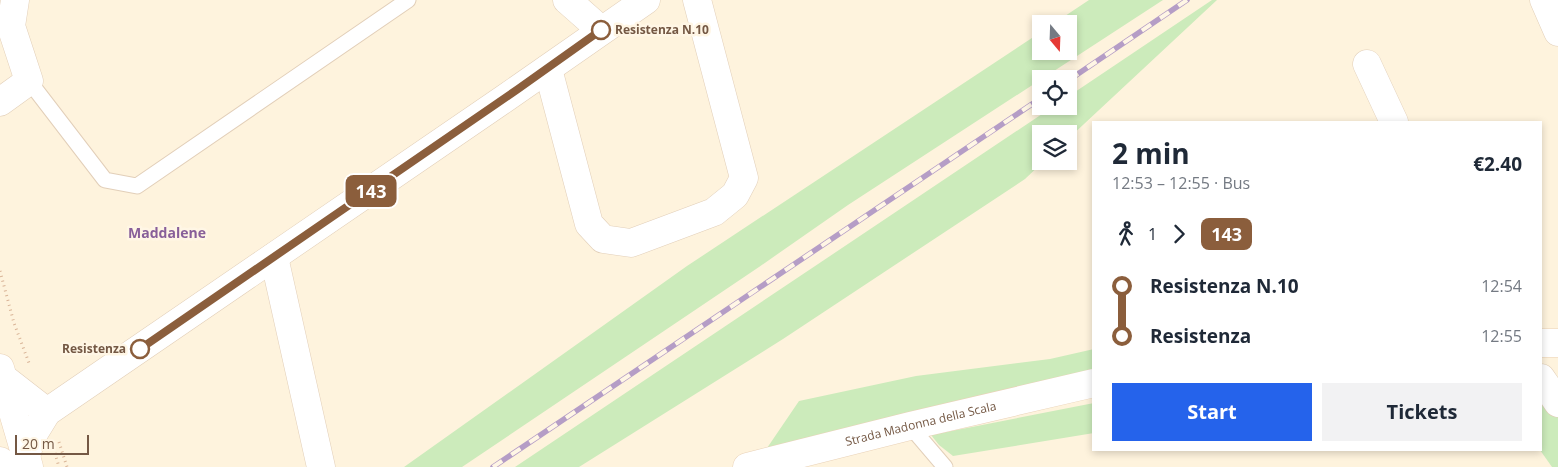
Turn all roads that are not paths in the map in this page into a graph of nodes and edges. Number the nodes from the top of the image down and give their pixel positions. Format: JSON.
{"nodes":[{"id":1,"x":15,"y":0,"type":"edge"},
{"id":2,"x":408,"y":0,"type":"edge"},
{"id":3,"x":567,"y":0,"type":"edge"},
{"id":4,"x":646,"y":0,"type":"edge"},
{"id":5,"x":696,"y":0,"type":"edge"},
{"id":6,"x":1544,"y":0,"type":"edge"},
{"id":7,"x":601,"y":30,"type":"junction"},
{"id":8,"x":1558,"y":32,"type":"edge"},
{"id":9,"x":1368,"y":64,"type":"dead end"},
{"id":10,"x":548,"y":69,"type":"junction"},
{"id":11,"x":29,"y":81,"type":"junction"},
{"id":12,"x":0,"y":102,"type":"edge"},
{"id":13,"x":1394,"y":121,"type":"edge"},
{"id":14,"x":274,"y":257,"type":"junction"},
{"id":15,"x":1542,"y":343,"type":"edge"},
{"id":16,"x":1558,"y":343,"type":"edge"},
{"id":17,"x":1,"y":373,"type":"edge"},
{"id":18,"x":1542,"y":379,"type":"edge"},
{"id":19,"x":1092,"y":383,"type":"edge"},
{"id":20,"x":1558,"y":403,"type":"edge"},
{"id":21,"x":47,"y":412,"type":"junction"},
{"id":22,"x":910,"y":426,"type":"junction"},
{"id":23,"x":14,"y":463,"type":"edge"},
{"id":24,"x":321,"y":467,"type":"edge"},
{"id":25,"x":747,"y":467,"type":"edge"},
{"id":26,"x":945,"y":467,"type":"edge"}],
"edges":[{"from":1,"to":11,"type":"street"},
{"from":2,"to":11,"type":"lane"},
{"from":3,"to":7,"type":"street"},
{"from":4,"to":7,"type":"street"},
{"from":5,"to":10,"type":"street"},
{"from":6,"to":8,"type":"street"},
{"from":7,"to":10,"type":"street"},
{"from":9,"to":13,"type":"street"},
{"from":10,"to":14,"type":"street"},
{"from":11,"to":12,"type":"street"},
{"from":14,"to":21,"type":"street"},
{"from":14,"to":24,"type":"street"},
{"from":15,"to":16,"type":"street"},
{"from":17,"to":21,"type":"street"},
{"from":17,"to":23,"type":"street"},
{"from":18,"to":20,"type":"street"},
{"from":19,"to":22,"type":"street","name":"Strada Madonna della Scala"},
{"from":21,"to":23,"type":"street"},
{"from":22,"to":25,"type":"street","name":"Strada Madonna della Scala"},
{"from":22,"to":26,"type":"lane"}]}
